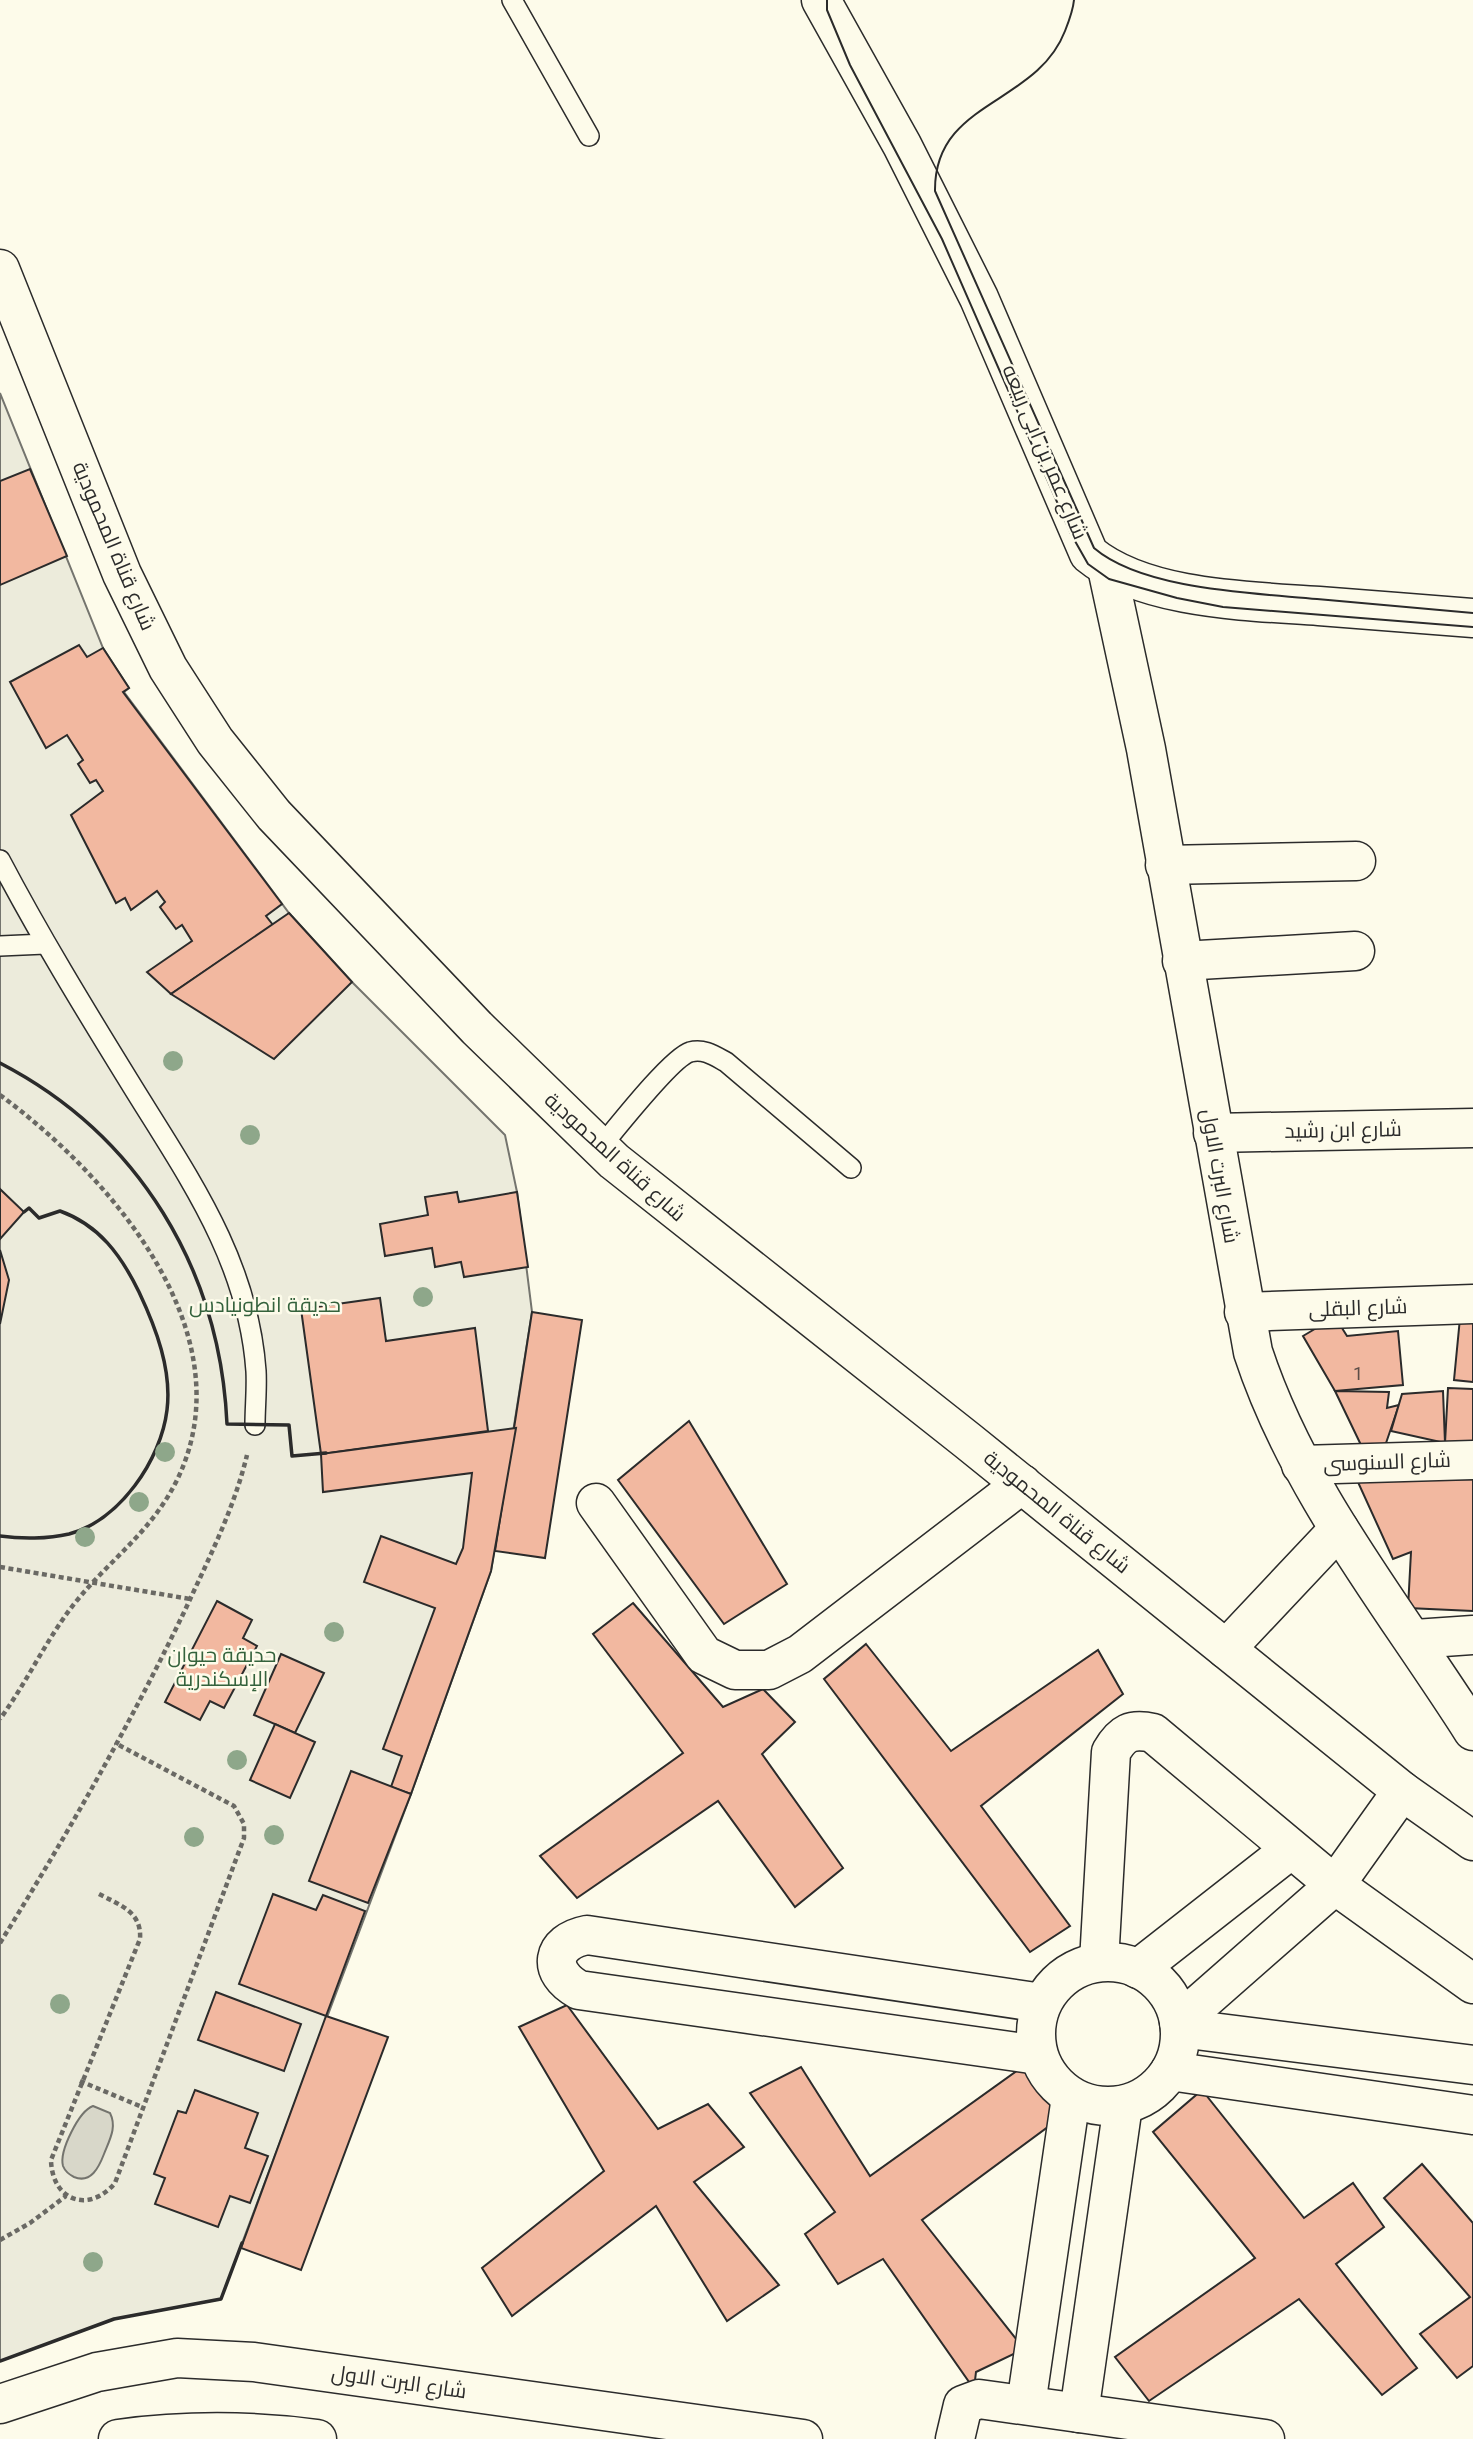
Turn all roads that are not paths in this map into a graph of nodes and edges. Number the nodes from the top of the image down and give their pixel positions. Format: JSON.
{"nodes":[{"id":1,"x":512,"y":0,"type":"edge"},
{"id":2,"x":821,"y":0,"type":"edge"},
{"id":3,"x":589,"y":136,"type":"dead end"},
{"id":4,"x":0,"y":269,"type":"edge"},
{"id":5,"x":1107,"y":568,"type":"junction"},
{"id":6,"x":1473,"y":618,"type":"edge"},
{"id":7,"x":0,"y":860,"type":"edge"},
{"id":8,"x":1356,"y":861,"type":"dead end"},
{"id":9,"x":1165,"y":865,"type":"junction"},
{"id":10,"x":45,"y":944,"type":"junction"},
{"id":11,"x":0,"y":946,"type":"edge"},
{"id":12,"x":1355,"y":951,"type":"dead end"},
{"id":13,"x":1182,"y":961,"type":"junction"},
{"id":14,"x":1473,"y":1128,"type":"edge"},
{"id":15,"x":1213,"y":1133,"type":"junction"},
{"id":16,"x":599,"y":1149,"type":"junction"},
{"id":17,"x":851,"y":1168,"type":"dead end"},
{"id":18,"x":1473,"y":1304,"type":"edge"},
{"id":19,"x":1244,"y":1312,"type":"junction"},
{"id":20,"x":255,"y":1424,"type":"road end"},
{"id":21,"x":1473,"y":1460,"type":"edge"},
{"id":22,"x":1301,"y":1465,"type":"junction"},
{"id":23,"x":1022,"y":1484,"type":"junction"},
{"id":24,"x":596,"y":1503,"type":"dead end"},
{"id":25,"x":1339,"y":1529,"type":"junction"},
{"id":26,"x":1473,"y":1635,"type":"edge"},
{"id":27,"x":1415,"y":1639,"type":"junction"},
{"id":28,"x":1226,"y":1649,"type":"junction"},
{"id":29,"x":1473,"y":1731,"type":"edge"},
{"id":30,"x":1402,"y":1791,"type":"junction"},
{"id":31,"x":1473,"y":1841,"type":"edge"},
{"id":32,"x":1290,"y":1850,"type":"junction"},
{"id":33,"x":1335,"y":1885,"type":"junction"},
{"id":34,"x":1099,"y":1962,"type":"junction"},
{"id":35,"x":816,"y":1969,"type":"junction"},
{"id":36,"x":1138,"y":1969,"type":"junction"},
{"id":37,"x":1473,"y":1984,"type":"edge"},
{"id":38,"x":1042,"y":2003,"type":"junction"},
{"id":39,"x":806,"y":2023,"type":"junction"},
{"id":40,"x":1180,"y":2025,"type":"junction"},
{"id":41,"x":1038,"y":2055,"type":"junction"},
{"id":42,"x":1465,"y":2064,"type":"edge"},
{"id":43,"x":1170,"y":2071,"type":"junction"},
{"id":44,"x":1071,"y":2097,"type":"junction"},
{"id":45,"x":1123,"y":2105,"type":"junction"},
{"id":46,"x":1461,"y":2114,"type":"edge"},
{"id":47,"x":0,"y":2404,"type":"edge"},
{"id":48,"x":1026,"y":2405,"type":"junction"},
{"id":49,"x":1079,"y":2413,"type":"junction"},
{"id":50,"x":302,"y":2438,"type":"edge"},
{"id":51,"x":118,"y":2439,"type":"edge"},
{"id":52,"x":803,"y":2439,"type":"edge"},
{"id":53,"x":955,"y":2439,"type":"edge"},
{"id":54,"x":1265,"y":2439,"type":"edge"}],
"edges":[{"from":1,"to":3,"type":"lane"},
{"from":2,"to":5,"type":"street","name":"شارع عمر بن ابى ربيعه"},
{"from":4,"to":16,"type":"street","name":"شارع قناة المحمودية"},
{"from":5,"to":6,"type":"street"},
{"from":5,"to":9,"type":"street","name":"شارع البرت الاول"},
{"from":7,"to":10,"type":"lane"},
{"from":8,"to":9,"type":"street"},
{"from":9,"to":13,"type":"street","name":"شارع البرت الاول"},
{"from":10,"to":11,"type":"lane"},
{"from":10,"to":20,"type":"lane"},
{"from":12,"to":13,"type":"street"},
{"from":13,"to":15,"type":"street","name":"شارع البرت الاول"},
{"from":14,"to":15,"type":"street","name":"شارع ابن رشيد"},
{"from":15,"to":19,"type":"street","name":"شارع البرت الاول"},
{"from":16,"to":17,"type":"lane"},
{"from":16,"to":23,"type":"street","name":"شارع قناة المحمودية"},
{"from":18,"to":19,"type":"street","name":"شارع البقلى"},
{"from":19,"to":22,"type":"street","name":"شارع البرت الاول"},
{"from":21,"to":22,"type":"street","name":"شارع السنوسى"},
{"from":22,"to":25,"type":"street","name":"شارع البرت الاول"},
{"from":23,"to":24,"type":"street"},
{"from":23,"to":28,"type":"street","name":"شارع قناة المحمودية"},
{"from":25,"to":27,"type":"street","name":"شارع البرت الاول"},
{"from":25,"to":28,"type":"street"},
{"from":26,"to":27,"type":"street"},
{"from":27,"to":29,"type":"street","name":"شارع البرت الاول"},
{"from":28,"to":30,"type":"street","name":"شارع قناة المحمودية"},
{"from":30,"to":31,"type":"street","name":"شارع قناة المحمودية"},
{"from":30,"to":33,"type":"street"},
{"from":32,"to":33,"type":"street"},
{"from":32,"to":34,"type":"street"},
{"from":32,"to":36,"type":"street"},
{"from":33,"to":37,"type":"street"},
{"from":33,"to":40,"type":"street"},
{"from":34,"to":36,"type":"street"},
{"from":34,"to":38,"type":"street"},
{"from":35,"to":38,"type":"street"},
{"from":35,"to":39,"type":"street"},
{"from":35,"to":39,"type":"street"},
{"from":36,"to":40,"type":"street"},
{"from":38,"to":41,"type":"street"},
{"from":39,"to":41,"type":"street"},
{"from":40,"to":42,"type":"street"},
{"from":40,"to":43,"type":"street"},
{"from":41,"to":44,"type":"street"},
{"from":42,"to":46,"type":"street"},
{"from":43,"to":45,"type":"street"},
{"from":43,"to":46,"type":"street"},
{"from":44,"to":45,"type":"street"},
{"from":44,"to":48,"type":"street"},
{"from":45,"to":49,"type":"street"},
{"from":47,"to":52,"type":"street","name":"شارع البرت الاول"},
{"from":48,"to":49,"type":"street"},
{"from":48,"to":53,"type":"street"},
{"from":49,"to":54,"type":"street"},
{"from":50,"to":51,"type":"street"}]}
